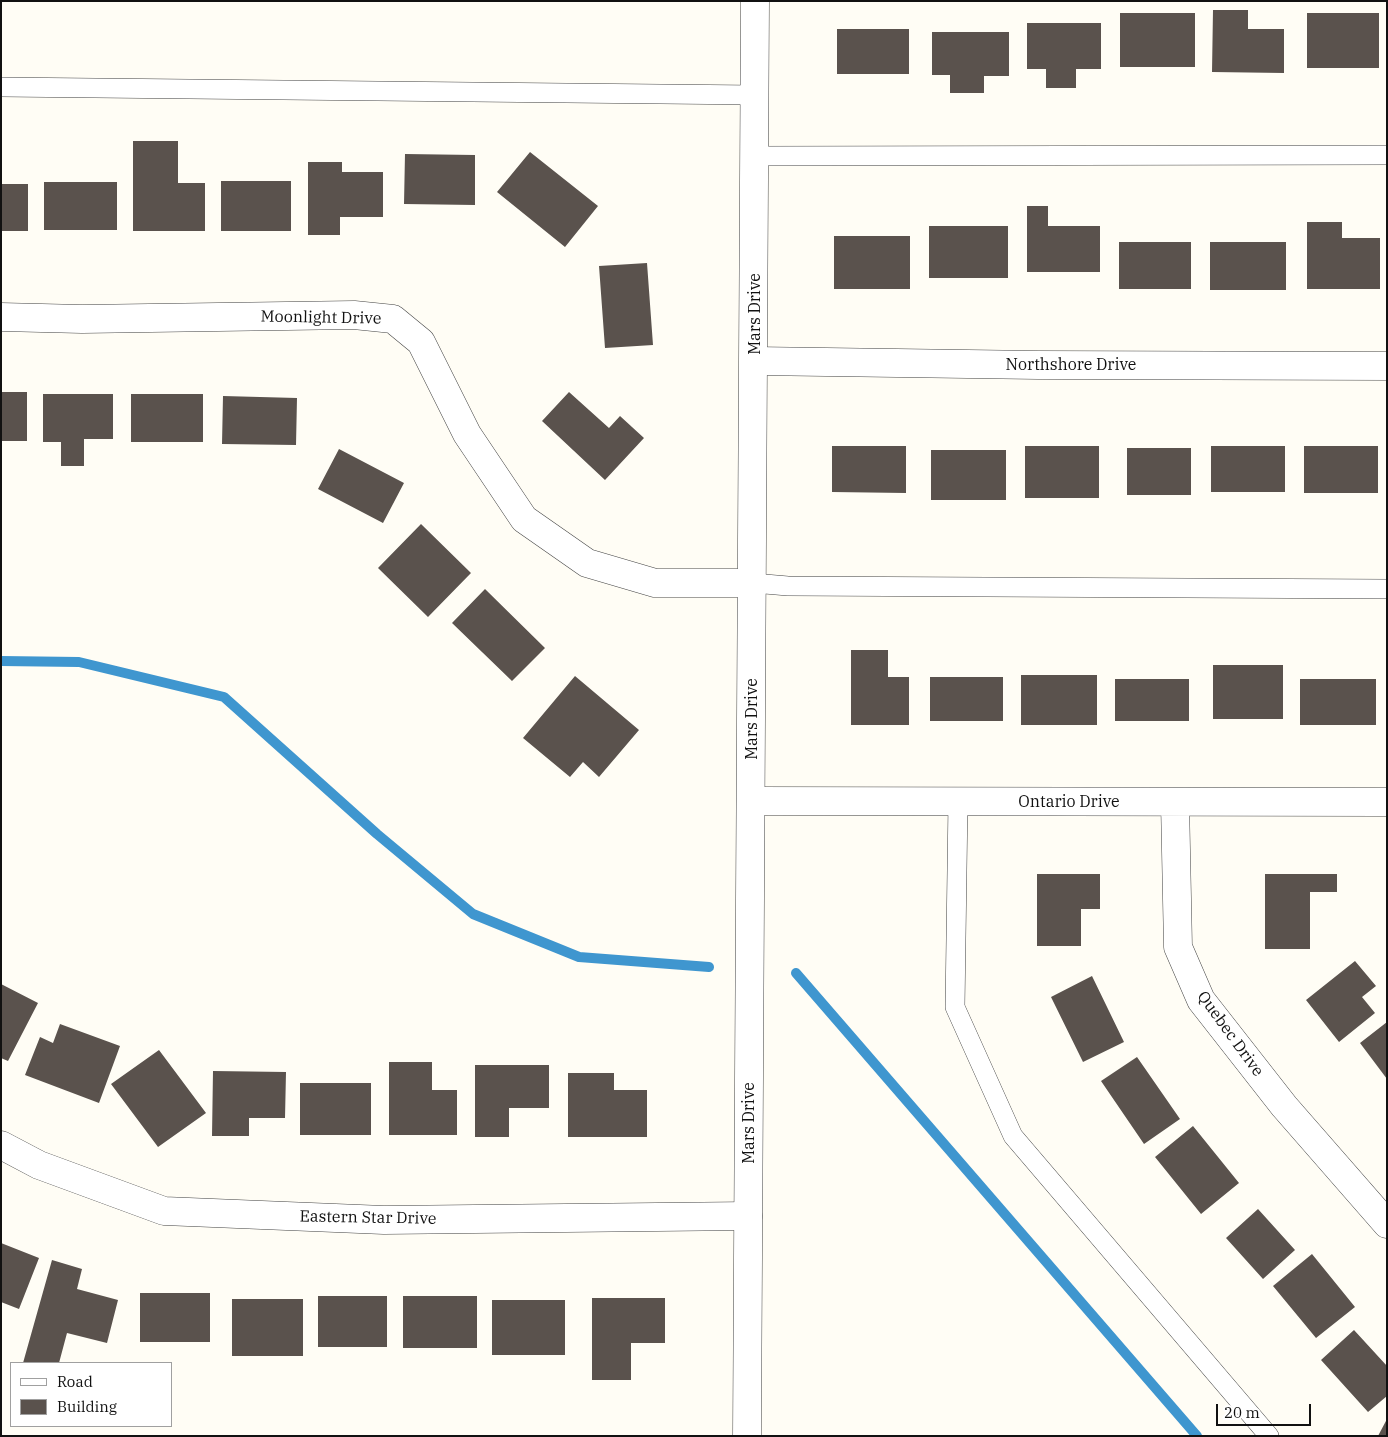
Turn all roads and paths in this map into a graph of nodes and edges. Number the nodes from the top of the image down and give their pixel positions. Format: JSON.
{"nodes":[{"id":1,"x":755,"y":1,"type":"edge"},
{"id":2,"x":1,"y":87,"type":"edge"},
{"id":3,"x":755,"y":95,"type":"junction"},
{"id":4,"x":1387,"y":155,"type":"edge"},
{"id":5,"x":755,"y":156,"type":"junction"},
{"id":6,"x":1,"y":317,"type":"edge"},
{"id":7,"x":755,"y":361,"type":"junction"},
{"id":8,"x":1387,"y":366,"type":"edge"},
{"id":9,"x":753,"y":583,"type":"junction"},
{"id":10,"x":1387,"y":589,"type":"edge"},
{"id":11,"x":752,"y":801,"type":"junction"},
{"id":12,"x":958,"y":802,"type":"junction"},
{"id":13,"x":1175,"y":802,"type":"junction"},
{"id":14,"x":1387,"y":802,"type":"edge"},
{"id":15,"x":1,"y":1145,"type":"edge"},
{"id":16,"x":748,"y":1216,"type":"junction"},
{"id":17,"x":1387,"y":1224,"type":"edge"},
{"id":18,"x":747,"y":1436,"type":"edge"},
{"id":19,"x":1269,"y":1436,"type":"edge"}],
"edges":[{"from":1,"to":3,"type":"street","name":"Mars Drive"},
{"from":2,"to":3,"type":"lane"},
{"from":3,"to":5,"type":"street","name":"Mars Drive"},
{"from":4,"to":5,"type":"lane"},
{"from":5,"to":7,"type":"street","name":"Mars Drive"},
{"from":6,"to":9,"type":"street","name":"Moonlight Drive"},
{"from":7,"to":8,"type":"street","name":"Northshore Drive"},
{"from":7,"to":9,"type":"street","name":"Mars Drive"},
{"from":9,"to":10,"type":"lane"},
{"from":9,"to":11,"type":"street","name":"Mars Drive"},
{"from":11,"to":12,"type":"street","name":"Ontario Drive"},
{"from":11,"to":16,"type":"street","name":"Mars Drive"},
{"from":12,"to":13,"type":"street","name":"Ontario Drive"},
{"from":12,"to":19,"type":"lane"},
{"from":13,"to":14,"type":"street","name":"Ontario Drive"},
{"from":13,"to":17,"type":"street","name":"Quebec Drive"},
{"from":15,"to":16,"type":"street","name":"Eastern Star Drive"},
{"from":16,"to":18,"type":"street","name":"Mars Drive"}]}
